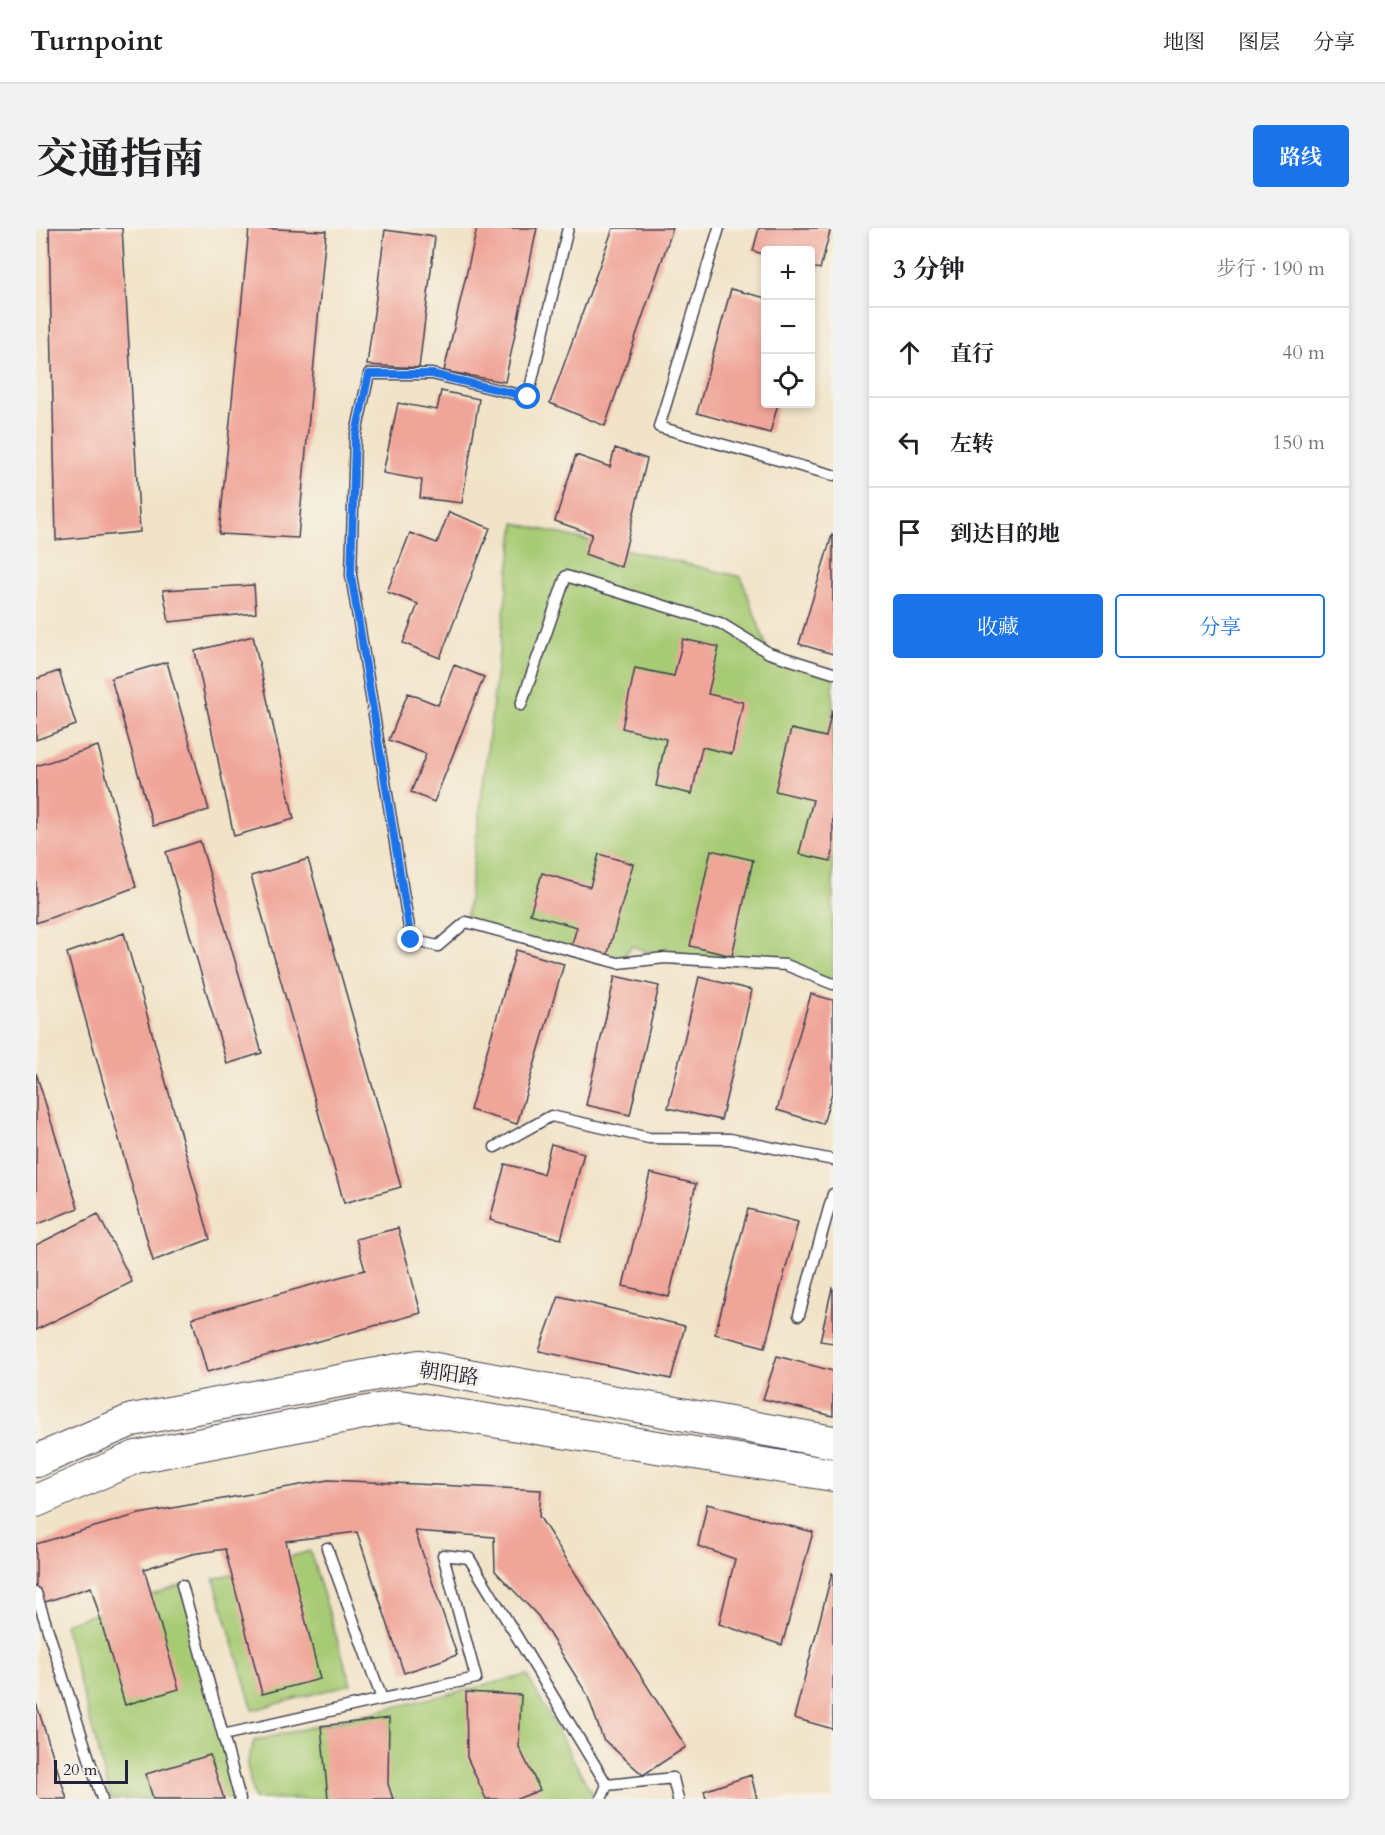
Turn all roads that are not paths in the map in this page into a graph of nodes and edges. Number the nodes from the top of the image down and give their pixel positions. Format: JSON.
{"nodes":[{"id":1,"x":568,"y":228,"type":"edge"},
{"id":2,"x":719,"y":228,"type":"edge"},
{"id":3,"x":833,"y":474,"type":"edge"},
{"id":4,"x":833,"y":673,"type":"edge"},
{"id":5,"x":521,"y":705,"type":"dead end"},
{"id":6,"x":833,"y":984,"type":"edge"},
{"id":7,"x":495,"y":1147,"type":"dead end"},
{"id":8,"x":833,"y":1160,"type":"edge"},
{"id":9,"x":833,"y":1194,"type":"edge"},
{"id":10,"x":799,"y":1315,"type":"dead end"},
{"id":11,"x":833,"y":1442,"type":"edge"},
{"id":12,"x":36,"y":1461,"type":"edge"},
{"id":13,"x":833,"y":1475,"type":"edge"},
{"id":14,"x":36,"y":1501,"type":"edge"},
{"id":15,"x":327,"y":1548,"type":"dead end"},
{"id":16,"x":182,"y":1585,"type":"dead end"},
{"id":17,"x":36,"y":1593,"type":"edge"},
{"id":18,"x":382,"y":1699,"type":"junction"},
{"id":19,"x":223,"y":1735,"type":"junction"},
{"id":20,"x":607,"y":1785,"type":"junction"},
{"id":21,"x":102,"y":1799,"type":"edge"},
{"id":22,"x":240,"y":1799,"type":"edge"},
{"id":23,"x":601,"y":1799,"type":"edge"},
{"id":24,"x":678,"y":1799,"type":"edge"}],
"edges":[{"from":1,"to":6,"type":"lane"},
{"from":2,"to":3,"type":"lane"},
{"from":4,"to":5,"type":"lane"},
{"from":7,"to":8,"type":"lane"},
{"from":9,"to":10,"type":"lane"},
{"from":11,"to":12,"type":"main road","name":"朝阳路"},
{"from":13,"to":14,"type":"main road","name":"朝阳路"},
{"from":15,"to":18,"type":"lane"},
{"from":16,"to":19,"type":"lane"},
{"from":17,"to":21,"type":"lane"},
{"from":18,"to":19,"type":"lane"},
{"from":18,"to":20,"type":"lane"},
{"from":19,"to":22,"type":"lane"},
{"from":20,"to":23,"type":"lane"},
{"from":20,"to":24,"type":"lane"}]}
